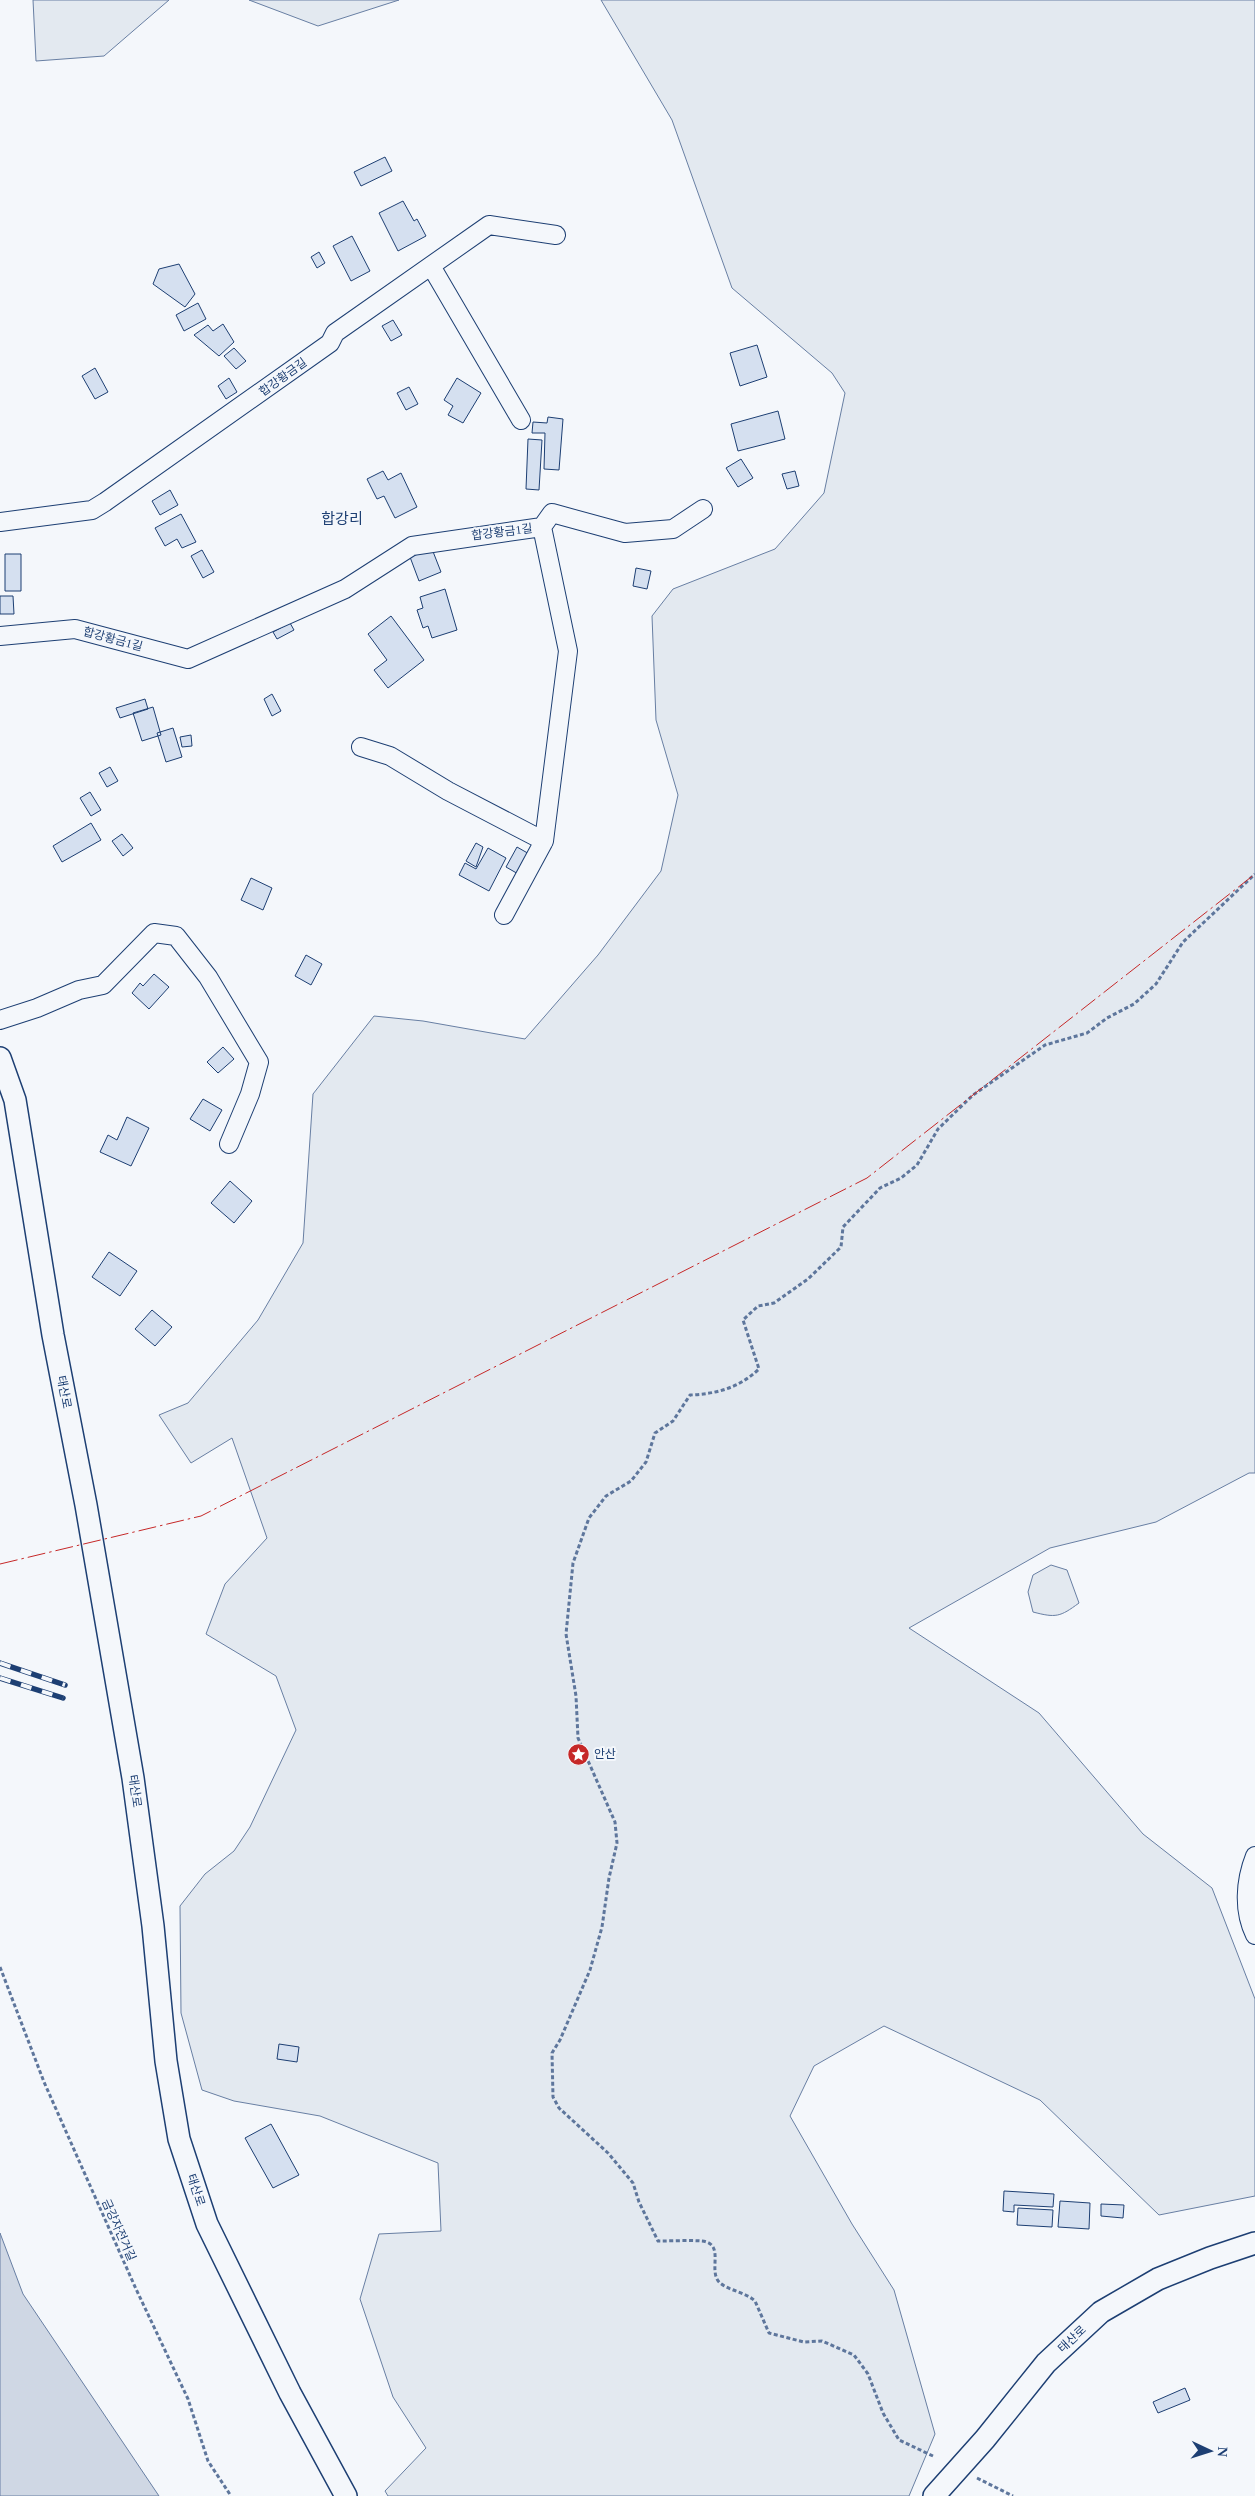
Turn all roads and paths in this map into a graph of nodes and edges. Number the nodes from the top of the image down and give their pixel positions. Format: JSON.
{"nodes":[{"id":1,"x":556,"y":235,"type":"dead end"},
{"id":2,"x":431,"y":266,"type":"junction"},
{"id":3,"x":521,"y":420,"type":"dead end"},
{"id":4,"x":703,"y":509,"type":"dead end"},
{"id":5,"x":0,"y":522,"type":"edge"},
{"id":6,"x":542,"y":527,"type":"junction"},
{"id":7,"x":0,"y":636,"type":"edge"},
{"id":8,"x":361,"y":747,"type":"dead end"},
{"id":9,"x":544,"y":841,"type":"junction"},
{"id":10,"x":1255,"y":874,"type":"edge"},
{"id":11,"x":504,"y":915,"type":"dead end"},
{"id":12,"x":0,"y":1020,"type":"edge"},
{"id":13,"x":0,"y":1058,"type":"edge"},
{"id":14,"x":229,"y":1144,"type":"dead end"},
{"id":15,"x":1255,"y":1856,"type":"edge"},
{"id":16,"x":1255,"y":1935,"type":"edge"},
{"id":17,"x":0,"y":1967,"type":"edge"},
{"id":18,"x":1255,"y":2243,"type":"edge"},
{"id":19,"x":934,"y":2456,"type":"dead end"},
{"id":20,"x":958,"y":2469,"type":"junction"},
{"id":21,"x":231,"y":2496,"type":"edge"},
{"id":22,"x":346,"y":2496,"type":"edge"},
{"id":23,"x":934,"y":2496,"type":"edge"},
{"id":24,"x":1013,"y":2496,"type":"edge"}],
"edges":[{"from":1,"to":2,"type":"street","name":"합강황금길"},
{"from":2,"to":3,"type":"street"},
{"from":2,"to":5,"type":"street","name":"합강황금길"},
{"from":4,"to":6,"type":"street"},
{"from":6,"to":7,"type":"street","name":"합강황금1길"},
{"from":6,"to":9,"type":"street","name":"합강황금1길"},
{"from":8,"to":9,"type":"street"},
{"from":9,"to":11,"type":"street"},
{"from":10,"to":19,"type":"path"},
{"from":12,"to":14,"type":"street"},
{"from":13,"to":22,"type":"street","name":"태산로"},
{"from":15,"to":16,"type":"street"},
{"from":17,"to":21,"type":"path","name":"금강자전거길"},
{"from":18,"to":20,"type":"street","name":"태산로"},
{"from":20,"to":23,"type":"street","name":"태산로"},
{"from":20,"to":24,"type":"path"}]}
